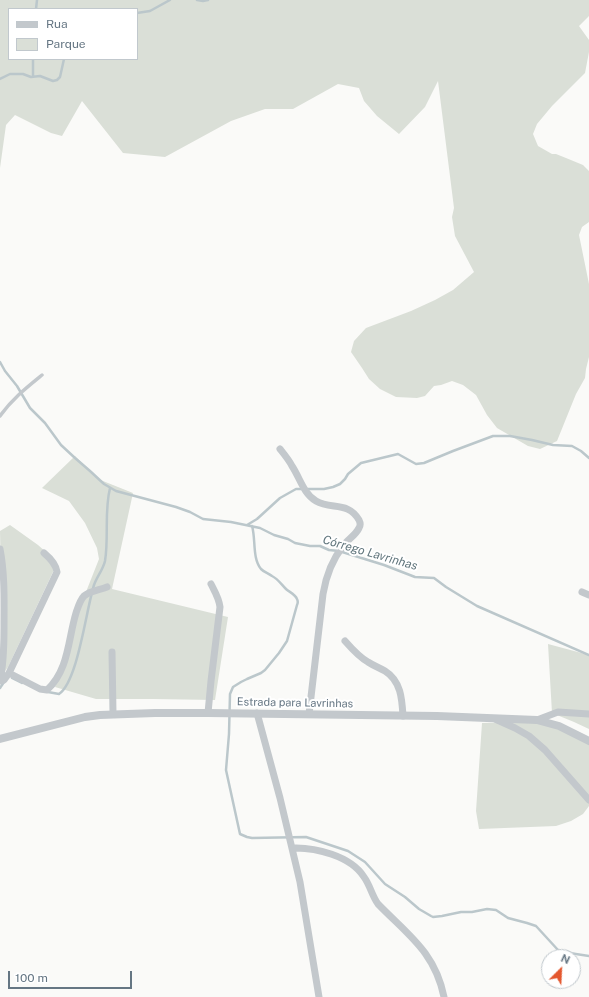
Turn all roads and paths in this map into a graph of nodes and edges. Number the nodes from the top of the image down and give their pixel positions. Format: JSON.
{"nodes":[{"id":1,"x":42,"y":375,"type":"dead end"},
{"id":2,"x":0,"y":416,"type":"edge"},
{"id":3,"x":280,"y":448,"type":"dead end"},
{"id":4,"x":0,"y":550,"type":"edge"},
{"id":5,"x":44,"y":553,"type":"dead end"},
{"id":6,"x":211,"y":584,"type":"dead end"},
{"id":7,"x":107,"y":587,"type":"dead end"},
{"id":8,"x":345,"y":641,"type":"dead end"},
{"id":9,"x":112,"y":652,"type":"dead end"},
{"id":10,"x":9,"y":673,"type":"junction"},
{"id":11,"x":0,"y":681,"type":"edge"},
{"id":12,"x":208,"y":713,"type":"junction"},
{"id":13,"x":257,"y":713,"type":"junction"},
{"id":14,"x":113,"y":714,"type":"junction"},
{"id":15,"x":309,"y":714,"type":"junction"},
{"id":16,"x":589,"y":714,"type":"edge"},
{"id":17,"x":403,"y":716,"type":"junction"},
{"id":18,"x":493,"y":718,"type":"junction"},
{"id":19,"x":537,"y":720,"type":"junction"},
{"id":20,"x":0,"y":739,"type":"edge"},
{"id":21,"x":589,"y":741,"type":"edge"},
{"id":22,"x":589,"y":800,"type":"edge"},
{"id":23,"x":292,"y":848,"type":"junction"},
{"id":24,"x":319,"y":997,"type":"edge"},
{"id":25,"x":444,"y":997,"type":"edge"}],
"edges":[{"from":1,"to":2,"type":"lane"},
{"from":3,"to":15,"type":"street"},
{"from":4,"to":11,"type":"street"},
{"from":5,"to":10,"type":"street"},
{"from":6,"to":12,"type":"street"},
{"from":7,"to":10,"type":"street"},
{"from":8,"to":17,"type":"street"},
{"from":9,"to":14,"type":"street"},
{"from":10,"to":11,"type":"street"},
{"from":12,"to":13,"type":"street","name":"Estrada para Lavrinhas"},
{"from":12,"to":14,"type":"street","name":"Estrada para Lavrinhas"},
{"from":13,"to":15,"type":"street","name":"Estrada para Lavrinhas"},
{"from":13,"to":23,"type":"street"},
{"from":14,"to":20,"type":"street","name":"Estrada para Lavrinhas"},
{"from":15,"to":17,"type":"street","name":"Estrada para Lavrinhas"},
{"from":16,"to":19,"type":"street"},
{"from":17,"to":18,"type":"street","name":"Estrada para Lavrinhas"},
{"from":18,"to":19,"type":"street","name":"Estrada para Lavrinhas"},
{"from":18,"to":22,"type":"street"},
{"from":19,"to":21,"type":"street","name":"Estrada para Lavrinhas"},
{"from":23,"to":24,"type":"street"},
{"from":23,"to":25,"type":"street"}]}
